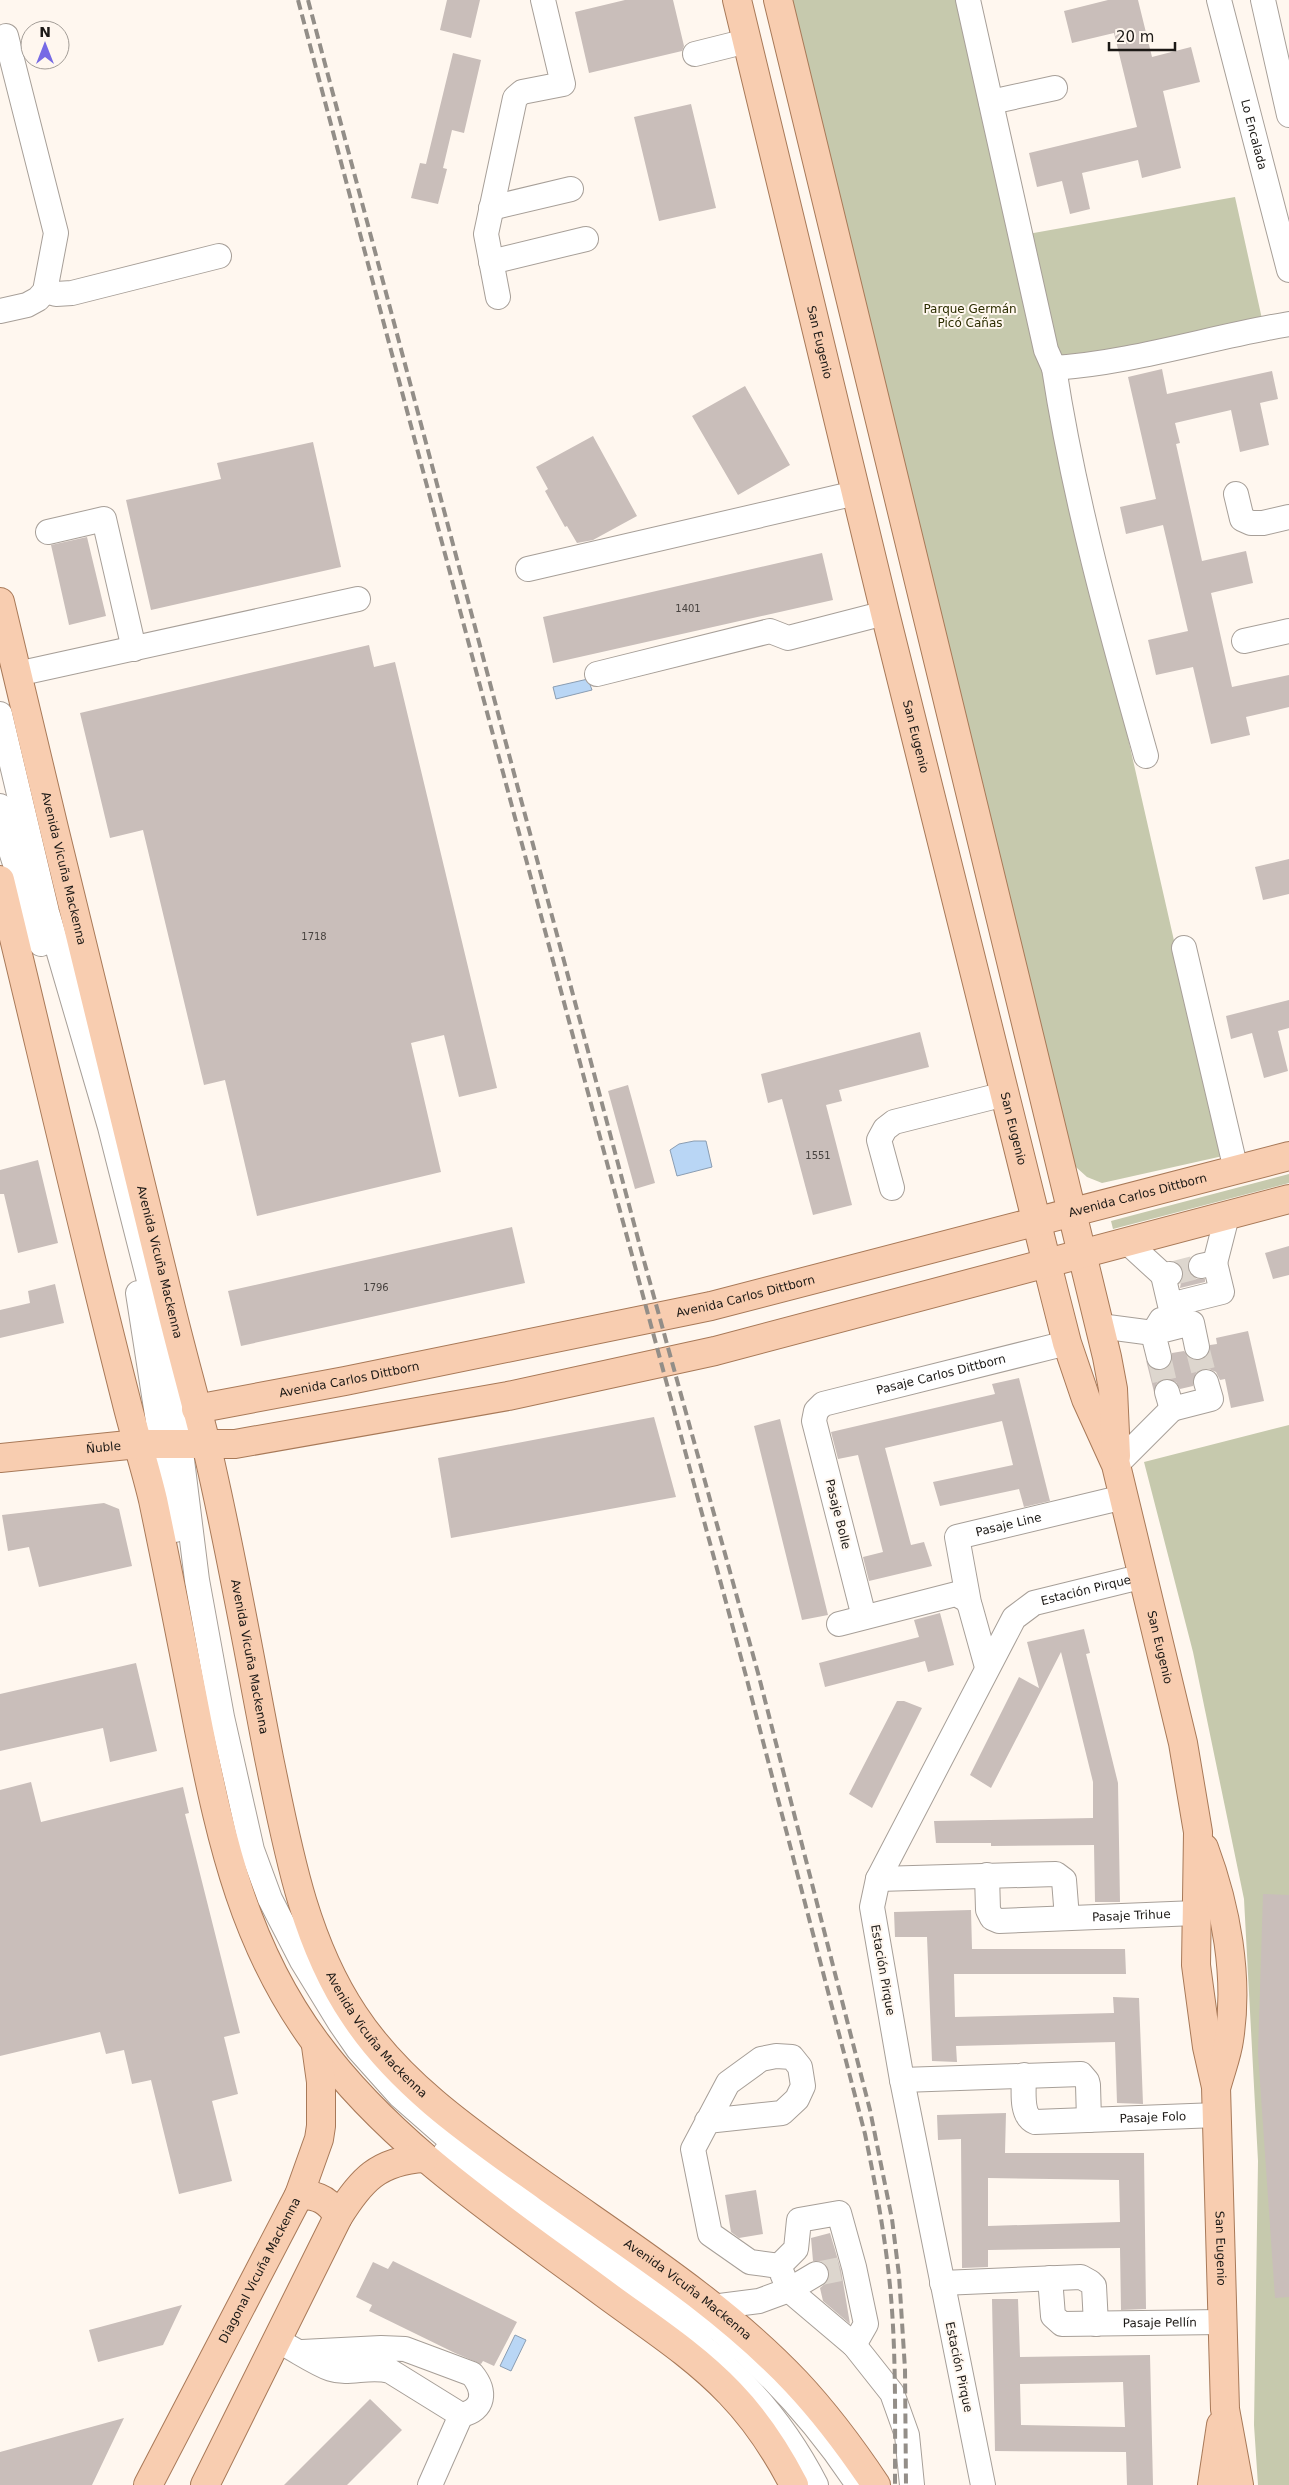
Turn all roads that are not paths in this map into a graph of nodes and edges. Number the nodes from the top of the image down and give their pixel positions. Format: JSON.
{"nodes":[{"id":1,"x":543,"y":0,"type":"edge"},
{"id":2,"x":737,"y":0,"type":"edge"},
{"id":3,"x":778,"y":0,"type":"edge"},
{"id":4,"x":968,"y":0,"type":"edge"},
{"id":5,"x":1219,"y":0,"type":"edge"},
{"id":6,"x":1263,"y":0,"type":"edge"},
{"id":7,"x":6,"y":36,"type":"dead end"},
{"id":8,"x":747,"y":41,"type":"junction"},
{"id":9,"x":695,"y":54,"type":"dead end"},
{"id":10,"x":1055,"y":88,"type":"dead end"},
{"id":11,"x":1286,"y":92,"type":"edge"},
{"id":12,"x":1244,"y":101,"type":"junction"},
{"id":13,"x":991,"y":102,"type":"junction"},
{"id":14,"x":1289,"y":116,"type":"edge"},
{"id":15,"x":571,"y":190,"type":"dead end"},
{"id":16,"x":491,"y":208,"type":"junction"},
{"id":17,"x":831,"y":224,"type":"junction"},
{"id":18,"x":793,"y":234,"type":"junction"},
{"id":19,"x":586,"y":239,"type":"dead end"},
{"id":20,"x":219,"y":256,"type":"dead end"},
{"id":21,"x":491,"y":262,"type":"junction"},
{"id":22,"x":1289,"y":270,"type":"edge"},
{"id":23,"x":848,"y":289,"type":"junction"},
{"id":24,"x":45,"y":291,"type":"junction"},
{"id":25,"x":498,"y":297,"type":"dead end"},
{"id":26,"x":810,"y":299,"type":"junction"},
{"id":27,"x":0,"y":311,"type":"edge"},
{"id":28,"x":1289,"y":324,"type":"edge"},
{"id":29,"x":1054,"y":368,"type":"junction"},
{"id":30,"x":856,"y":493,"type":"junction"},
{"id":31,"x":1236,"y":494,"type":"dead end"},
{"id":32,"x":1289,"y":517,"type":"edge"},
{"id":33,"x":48,"y":532,"type":"dead end"},
{"id":34,"x":528,"y":569,"type":"dead end"},
{"id":35,"x":358,"y":599,"type":"dead end"},
{"id":36,"x":0,"y":602,"type":"edge"},
{"id":37,"x":885,"y":613,"type":"junction"},
{"id":38,"x":1289,"y":631,"type":"edge"},
{"id":39,"x":1244,"y":641,"type":"dead end"},
{"id":40,"x":134,"y":649,"type":"junction"},
{"id":41,"x":17,"y":674,"type":"junction"},
{"id":42,"x":597,"y":674,"type":"dead end"},
{"id":43,"x":0,"y":714,"type":"edge"},
{"id":44,"x":1146,"y":756,"type":"dead end"},
{"id":45,"x":0,"y":806,"type":"edge"},
{"id":46,"x":0,"y":880,"type":"edge"},
{"id":47,"x":1184,"y":948,"type":"dead end"},
{"id":48,"x":1005,"y":1094,"type":"junction"},
{"id":49,"x":1289,"y":1156,"type":"edge"},
{"id":50,"x":1236,"y":1170,"type":"junction"},
{"id":51,"x":892,"y":1188,"type":"dead end"},
{"id":52,"x":1289,"y":1199,"type":"edge"},
{"id":53,"x":1072,"y":1212,"type":"junction"},
{"id":54,"x":1227,"y":1216,"type":"junction"},
{"id":55,"x":1036,"y":1221,"type":"junction"},
{"id":56,"x":1128,"y":1242,"type":"junction"},
{"id":57,"x":1082,"y":1255,"type":"junction"},
{"id":58,"x":1047,"y":1264,"type":"junction"},
{"id":59,"x":1222,"y":1292,"type":"junction"},
{"id":60,"x":1170,"y":1304,"type":"junction"},
{"id":61,"x":1192,"y":1323,"type":"junction"},
{"id":62,"x":1100,"y":1326,"type":"junction"},
{"id":63,"x":1153,"y":1332,"type":"junction"},
{"id":64,"x":1067,"y":1343,"type":"junction"},
{"id":65,"x":1196,"y":1347,"type":"tunnel mouth"},
{"id":66,"x":1159,"y":1357,"type":"tunnel mouth"},
{"id":67,"x":1206,"y":1382,"type":"tunnel mouth"},
{"id":68,"x":185,"y":1407,"type":"junction"},
{"id":69,"x":816,"y":1411,"type":"joint"},
{"id":70,"x":171,"y":1444,"type":"junction"},
{"id":71,"x":0,"y":1458,"type":"edge"},
{"id":72,"x":1116,"y":1465,"type":"junction"},
{"id":73,"x":1124,"y":1497,"type":"junction"},
{"id":74,"x":1144,"y":1576,"type":"junction"},
{"id":75,"x":969,"y":1603,"type":"junction"},
{"id":76,"x":864,"y":1617,"type":"junction"},
{"id":77,"x":839,"y":1624,"type":"dead end"},
{"id":78,"x":987,"y":1667,"type":"junction"},
{"id":79,"x":1198,"y":1832,"type":"junction"},
{"id":80,"x":987,"y":1875,"type":"junction"},
{"id":81,"x":878,"y":1879,"type":"junction"},
{"id":82,"x":1196,"y":1913,"type":"junction"},
{"id":83,"x":1067,"y":1918,"type":"junction"},
{"id":84,"x":315,"y":2042,"type":"junction"},
{"id":85,"x":1024,"y":2076,"type":"junction"},
{"id":86,"x":902,"y":2080,"type":"junction"},
{"id":87,"x":1216,"y":2087,"type":"junction"},
{"id":88,"x":1217,"y":2115,"type":"junction"},
{"id":89,"x":1089,"y":2120,"type":"junction"},
{"id":90,"x":708,"y":2121,"type":"dead end"},
{"id":91,"x":424,"y":2158,"type":"junction"},
{"id":92,"x":299,"y":2195,"type":"junction"},
{"id":93,"x":338,"y":2218,"type":"junction"},
{"id":94,"x":779,"y":2266,"type":"junction"},
{"id":95,"x":816,"y":2274,"type":"tunnel mouth"},
{"id":96,"x":1050,"y":2278,"type":"junction"},
{"id":97,"x":942,"y":2284,"type":"junction"},
{"id":98,"x":789,"y":2290,"type":"junction"},
{"id":99,"x":712,"y":2308,"type":"junction"},
{"id":100,"x":1222,"y":2322,"type":"junction"},
{"id":101,"x":1096,"y":2324,"type":"junction"},
{"id":102,"x":854,"y":2345,"type":"junction"},
{"id":103,"x":290,"y":2347,"type":"junction"},
{"id":104,"x":1225,"y":2409,"type":"junction"},
{"id":105,"x":461,"y":2415,"type":"junction"},
{"id":106,"x":148,"y":2485,"type":"edge"},
{"id":107,"x":205,"y":2485,"type":"edge"},
{"id":108,"x":430,"y":2485,"type":"edge"},
{"id":109,"x":794,"y":2485,"type":"edge"},
{"id":110,"x":816,"y":2485,"type":"edge"},
{"id":111,"x":858,"y":2485,"type":"edge"},
{"id":112,"x":876,"y":2485,"type":"edge"},
{"id":113,"x":912,"y":2485,"type":"edge"},
{"id":114,"x":983,"y":2485,"type":"edge"},
{"id":115,"x":1212,"y":2485,"type":"edge"},
{"id":116,"x":1239,"y":2485,"type":"edge"}],
"edges":[{"from":1,"to":16,"type":"street"},
{"from":2,"to":8,"type":"main road","name":"San Eugenio"},
{"from":3,"to":17,"type":"main road","name":"San Eugenio"},
{"from":4,"to":13,"type":"street"},
{"from":5,"to":12,"type":"street","name":"Lo Encalada"},
{"from":6,"to":11,"type":"street"},
{"from":7,"to":24,"type":"street"},
{"from":8,"to":9,"type":"street"},
{"from":8,"to":18,"type":"main road","name":"San Eugenio"},
{"from":10,"to":13,"type":"street"},
{"from":11,"to":12,"type":"street"},
{"from":11,"to":14,"type":"street"},
{"from":12,"to":22,"type":"street","name":"Lo Encalada"},
{"from":13,"to":29,"type":"street"},
{"from":15,"to":16,"type":"street"},
{"from":16,"to":21,"type":"street"},
{"from":17,"to":18,"type":"main road"},
{"from":17,"to":23,"type":"main road","name":"San Eugenio"},
{"from":18,"to":26,"type":"main road","name":"San Eugenio"},
{"from":19,"to":21,"type":"street"},
{"from":20,"to":24,"type":"street"},
{"from":21,"to":25,"type":"street"},
{"from":23,"to":26,"type":"main road"},
{"from":23,"to":53,"type":"main road","name":"San Eugenio"},
{"from":24,"to":27,"type":"street"},
{"from":26,"to":30,"type":"main road","name":"San Eugenio"},
{"from":28,"to":29,"type":"street"},
{"from":29,"to":44,"type":"street"},
{"from":30,"to":34,"type":"street"},
{"from":30,"to":37,"type":"main road","name":"San Eugenio"},
{"from":31,"to":32,"type":"street"},
{"from":33,"to":40,"type":"street"},
{"from":35,"to":40,"type":"street"},
{"from":36,"to":41,"type":"main road","name":"Avenida Vicuña Mackenna"},
{"from":37,"to":42,"type":"street"},
{"from":37,"to":48,"type":"main road","name":"San Eugenio"},
{"from":38,"to":39,"type":"street"},
{"from":40,"to":41,"type":"street"},
{"from":41,"to":68,"type":"main road","name":"Avenida Vicuña Mackenna"},
{"from":43,"to":68,"type":"street"},
{"from":45,"to":70,"type":"street"},
{"from":46,"to":70,"type":"main road","name":"Avenida Vicuña Mackenna"},
{"from":47,"to":50,"type":"street"},
{"from":48,"to":51,"type":"street"},
{"from":48,"to":55,"type":"main road","name":"San Eugenio"},
{"from":49,"to":50,"type":"main road","name":"Avenida Carlos Dittborn"},
{"from":50,"to":53,"type":"main road","name":"Avenida Carlos Dittborn"},
{"from":52,"to":54,"type":"main road"},
{"from":53,"to":55,"type":"main road","name":"Avenida Carlos Dittborn"},
{"from":53,"to":57,"type":"main road","name":"San Eugenio"},
{"from":54,"to":56,"type":"main road"},
{"from":54,"to":59,"type":"street"},
{"from":55,"to":58,"type":"main road","name":"San Eugenio"},
{"from":55,"to":68,"type":"main road","name":"Avenida Carlos Dittborn"},
{"from":56,"to":57,"type":"main road"},
{"from":56,"to":60,"type":"street"},
{"from":57,"to":58,"type":"main road"},
{"from":57,"to":62,"type":"main road","name":"San Eugenio"},
{"from":58,"to":64,"type":"main road","name":"San Eugenio"},
{"from":58,"to":70,"type":"main road"},
{"from":59,"to":60,"type":"street"},
{"from":59,"to":61,"type":"street"},
{"from":60,"to":63,"type":"street"},
{"from":61,"to":63,"type":"street"},
{"from":61,"to":65,"type":"street"},
{"from":62,"to":63,"type":"street"},
{"from":62,"to":72,"type":"main road","name":"San Eugenio"},
{"from":63,"to":66,"type":"street"},
{"from":64,"to":69,"type":"street","name":"Pasaje Carlos Dittborn"},
{"from":64,"to":72,"type":"main road","name":"San Eugenio"},
{"from":67,"to":72,"type":"street"},
{"from":68,"to":70,"type":"main road","name":"Avenida Vicuña Mackenna"},
{"from":69,"to":76,"type":"street","name":"Pasaje Bolle"},
{"from":70,"to":71,"type":"main road","name":"Ñuble"},
{"from":70,"to":84,"type":"main road","name":"Avenida Vicuña Mackenna"},
{"from":70,"to":99,"type":"main road","name":"Avenida Vicuña Mackenna"},
{"from":70,"to":110,"type":"street"},
{"from":70,"to":111,"type":"street"},
{"from":72,"to":73,"type":"main road","name":"San Eugenio"},
{"from":73,"to":74,"type":"main road","name":"San Eugenio"},
{"from":73,"to":75,"type":"street","name":"Pasaje Line"},
{"from":74,"to":78,"type":"street","name":"Estación Pirque"},
{"from":74,"to":79,"type":"main road","name":"San Eugenio"},
{"from":75,"to":76,"type":"street"},
{"from":75,"to":78,"type":"street","name":"Pasaje Line"},
{"from":76,"to":77,"type":"street"},
{"from":78,"to":81,"type":"street","name":"Estación Pirque"},
{"from":79,"to":82,"type":"main road","name":"San Eugenio"},
{"from":79,"to":87,"type":"main road","name":"San Eugenio"},
{"from":80,"to":81,"type":"street"},
{"from":80,"to":83,"type":"street"},
{"from":80,"to":83,"type":"street","name":"Pasaje Trihue"},
{"from":81,"to":86,"type":"street","name":"Estación Pirque"},
{"from":82,"to":83,"type":"street","name":"Pasaje Trihue"},
{"from":82,"to":87,"type":"main road","name":"San Eugenio"},
{"from":84,"to":91,"type":"main road","name":"Avenida Vicuña Mackenna"},
{"from":84,"to":92,"type":"main road","name":"Diagonal Vicuña Mackenna"},
{"from":85,"to":86,"type":"street"},
{"from":85,"to":89,"type":"street","name":"Pasaje Folo"},
{"from":85,"to":89,"type":"street"},
{"from":86,"to":97,"type":"street","name":"Estación Pirque"},
{"from":87,"to":88,"type":"main road","name":"San Eugenio"},
{"from":88,"to":89,"type":"street","name":"Pasaje Folo"},
{"from":88,"to":100,"type":"main road","name":"San Eugenio"},
{"from":90,"to":94,"type":"street"},
{"from":91,"to":93,"type":"main road"},
{"from":91,"to":109,"type":"main road","name":"Avenida Vicuña Mackenna"},
{"from":92,"to":93,"type":"main road"},
{"from":92,"to":106,"type":"main road","name":"Diagonal Vicuña Mackenna"},
{"from":93,"to":103,"type":"main road"},
{"from":94,"to":98,"type":"street"},
{"from":94,"to":102,"type":"street"},
{"from":95,"to":98,"type":"street"},
{"from":96,"to":97,"type":"street"},
{"from":96,"to":101,"type":"street","name":"Pasaje Pellín"},
{"from":96,"to":101,"type":"street"},
{"from":97,"to":114,"type":"street","name":"Estación Pirque"},
{"from":98,"to":99,"type":"street"},
{"from":98,"to":102,"type":"street"},
{"from":99,"to":112,"type":"main road","name":"Avenida Vicuña Mackenna"},
{"from":100,"to":101,"type":"street","name":"Pasaje Pellín"},
{"from":100,"to":104,"type":"main road","name":"San Eugenio"},
{"from":102,"to":113,"type":"street"},
{"from":103,"to":105,"type":"street"},
{"from":103,"to":105,"type":"street"},
{"from":103,"to":107,"type":"main road"},
{"from":104,"to":115,"type":"main road","name":"San Eugenio"},
{"from":104,"to":116,"type":"main road","name":"San Eugenio"},
{"from":105,"to":108,"type":"street"}]}
